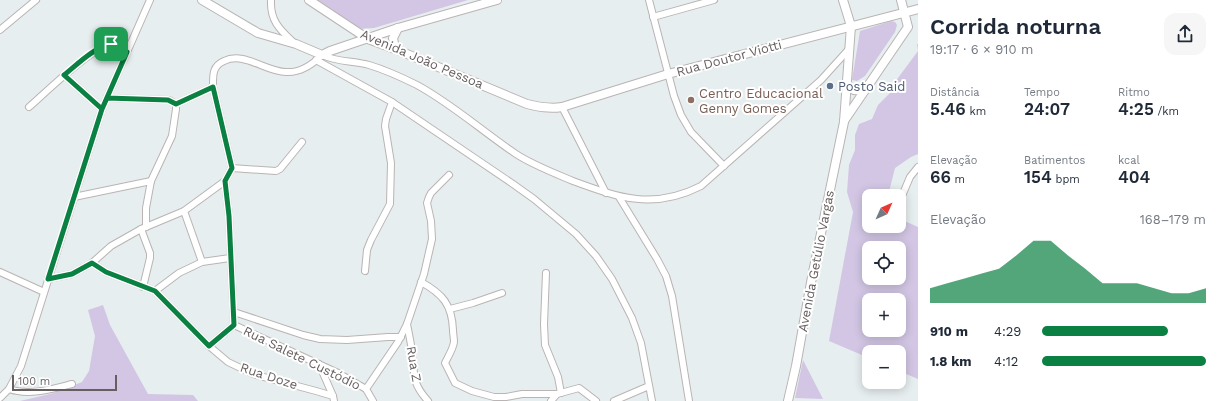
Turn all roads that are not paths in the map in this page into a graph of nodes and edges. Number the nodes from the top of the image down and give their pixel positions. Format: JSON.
{"nodes":[{"id":1,"x":36,"y":0,"type":"edge"},
{"id":2,"x":150,"y":0,"type":"edge"},
{"id":3,"x":202,"y":0,"type":"edge"},
{"id":4,"x":271,"y":0,"type":"edge"},
{"id":5,"x":309,"y":0,"type":"edge"},
{"id":6,"x":497,"y":0,"type":"edge"},
{"id":7,"x":649,"y":0,"type":"edge"},
{"id":8,"x":714,"y":0,"type":"edge"},
{"id":9,"x":843,"y":0,"type":"edge"},
{"id":10,"x":901,"y":0,"type":"edge"},
{"id":11,"x":918,"y":9,"type":"edge"},
{"id":12,"x":905,"y":13,"type":"junction"},
{"id":13,"x":653,"y":17,"type":"junction"},
{"id":14,"x":851,"y":26,"type":"junction"},
{"id":15,"x":908,"y":26,"type":"junction"},
{"id":16,"x":398,"y":28,"type":"junction"},
{"id":17,"x":0,"y":30,"type":"edge"},
{"id":18,"x":368,"y":38,"type":"junction"},
{"id":19,"x":296,"y":44,"type":"junction"},
{"id":20,"x":395,"y":49,"type":"junction"},
{"id":21,"x":850,"y":49,"type":"junction"},
{"id":22,"x":127,"y":52,"type":"junction"},
{"id":23,"x":319,"y":58,"type":"junction"},
{"id":24,"x":668,"y":74,"type":"junction"},
{"id":25,"x":64,"y":75,"type":"junction"},
{"id":26,"x":846,"y":84,"type":"junction"},
{"id":27,"x":213,"y":87,"type":"junction"},
{"id":28,"x":864,"y":91,"type":"junction"},
{"id":29,"x":107,"y":98,"type":"junction"},
{"id":30,"x":392,"y":102,"type":"junction"},
{"id":31,"x":176,"y":104,"type":"junction"},
{"id":32,"x":30,"y":107,"type":"dead end"},
{"id":33,"x":541,"y":107,"type":"joint"},
{"id":34,"x":562,"y":107,"type":"junction"},
{"id":35,"x":102,"y":109,"type":"junction"},
{"id":36,"x":844,"y":122,"type":"junction"},
{"id":37,"x":302,"y":142,"type":"dead end"},
{"id":38,"x":724,"y":166,"type":"junction"},
{"id":39,"x":918,"y":167,"type":"edge"},
{"id":40,"x":232,"y":168,"type":"junction"},
{"id":41,"x":449,"y":175,"type":"dead end"},
{"id":42,"x":151,"y":181,"type":"junction"},
{"id":43,"x":225,"y":181,"type":"junction"},
{"id":44,"x":905,"y":189,"type":"edge"},
{"id":45,"x":606,"y":193,"type":"junction"},
{"id":46,"x":74,"y":197,"type":"junction"},
{"id":47,"x":619,"y":197,"type":"junction"},
{"id":48,"x":184,"y":211,"type":"junction"},
{"id":49,"x":143,"y":228,"type":"junction"},
{"id":50,"x":230,"y":258,"type":"junction"},
{"id":51,"x":202,"y":262,"type":"junction"},
{"id":52,"x":92,"y":263,"type":"junction"},
{"id":53,"x":365,"y":270,"type":"dead end"},
{"id":54,"x":0,"y":272,"type":"edge"},
{"id":55,"x":546,"y":273,"type":"dead end"},
{"id":56,"x":48,"y":279,"type":"junction"},
{"id":57,"x":421,"y":282,"type":"junction"},
{"id":58,"x":143,"y":287,"type":"junction"},
{"id":59,"x":155,"y":291,"type":"junction"},
{"id":60,"x":44,"y":292,"type":"junction"},
{"id":61,"x":502,"y":293,"type":"dead end"},
{"id":62,"x":450,"y":309,"type":"junction"},
{"id":63,"x":234,"y":312,"type":"junction"},
{"id":64,"x":407,"y":324,"type":"junction"},
{"id":65,"x":234,"y":325,"type":"junction"},
{"id":66,"x":399,"y":340,"type":"junction"},
{"id":67,"x":209,"y":346,"type":"junction"},
{"id":68,"x":411,"y":346,"type":"junction"},
{"id":69,"x":319,"y":364,"type":"junction"},
{"id":70,"x":72,"y":384,"type":"dead end"},
{"id":71,"x":649,"y":386,"type":"junction"},
{"id":72,"x":9,"y":389,"type":"junction"},
{"id":73,"x":366,"y":389,"type":"junction"},
{"id":74,"x":559,"y":394,"type":"junction"},
{"id":75,"x":0,"y":398,"type":"edge"},
{"id":76,"x":333,"y":399,"type":"edge"},
{"id":77,"x":373,"y":401,"type":"edge"},
{"id":78,"x":428,"y":401,"type":"edge"},
{"id":79,"x":551,"y":401,"type":"edge"},
{"id":80,"x":596,"y":401,"type":"edge"},
{"id":81,"x":614,"y":401,"type":"edge"},
{"id":82,"x":652,"y":401,"type":"edge"},
{"id":83,"x":689,"y":401,"type":"edge"},
{"id":84,"x":788,"y":401,"type":"edge"}],
"edges":[{"from":1,"to":17,"type":"street"},
{"from":2,"to":22,"type":"street"},
{"from":3,"to":19,"type":"street"},
{"from":4,"to":19,"type":"street"},
{"from":5,"to":18,"type":"street","name":"Avenida João Pessoa"},
{"from":6,"to":16,"type":"street"},
{"from":7,"to":13,"type":"street"},
{"from":8,"to":13,"type":"street"},
{"from":9,"to":14,"type":"street"},
{"from":10,"to":12,"type":"street"},
{"from":11,"to":12,"type":"street","name":"Rua Doutor Viotti"},
{"from":11,"to":15,"type":"street"},
{"from":12,"to":14,"type":"street","name":"Rua Doutor Viotti"},
{"from":12,"to":15,"type":"street"},
{"from":13,"to":24,"type":"street"},
{"from":14,"to":21,"type":"street"},
{"from":14,"to":24,"type":"street","name":"Rua Doutor Viotti"},
{"from":15,"to":28,"type":"street"},
{"from":16,"to":18,"type":"street"},
{"from":16,"to":20,"type":"street"},
{"from":18,"to":20,"type":"street","name":"Avenida João Pessoa"},
{"from":18,"to":23,"type":"street"},
{"from":19,"to":23,"type":"street"},
{"from":20,"to":33,"type":"street","name":"Avenida João Pessoa"},
{"from":21,"to":26,"type":"street"},
{"from":21,"to":38,"type":"street"},
{"from":22,"to":25,"type":"street"},
{"from":22,"to":29,"type":"street"},
{"from":23,"to":27,"type":"street"},
{"from":23,"to":30,"type":"street"},
{"from":23,"to":45,"type":"street"},
{"from":24,"to":34,"type":"street","name":"Rua Doutor Viotti"},
{"from":24,"to":38,"type":"street"},
{"from":25,"to":32,"type":"street"},
{"from":25,"to":35,"type":"street"},
{"from":26,"to":28,"type":"street"},
{"from":26,"to":36,"type":"street"},
{"from":27,"to":31,"type":"street"},
{"from":27,"to":40,"type":"street"},
{"from":28,"to":36,"type":"street"},
{"from":29,"to":31,"type":"street"},
{"from":29,"to":35,"type":"street"},
{"from":30,"to":53,"type":"street"},
{"from":30,"to":71,"type":"street"},
{"from":31,"to":42,"type":"street"},
{"from":33,"to":34,"type":"street","name":"Rua Doutor Viotti"},
{"from":34,"to":45,"type":"street"},
{"from":35,"to":46,"type":"street"},
{"from":36,"to":84,"type":"street","name":"Avenida Getúlio Vargas"},
{"from":37,"to":40,"type":"street"},
{"from":38,"to":47,"type":"street"},
{"from":39,"to":44,"type":"street"},
{"from":40,"to":43,"type":"street"},
{"from":41,"to":57,"type":"street"},
{"from":42,"to":46,"type":"street"},
{"from":42,"to":49,"type":"street"},
{"from":43,"to":48,"type":"street"},
{"from":43,"to":50,"type":"street"},
{"from":45,"to":47,"type":"street"},
{"from":46,"to":56,"type":"street"},
{"from":47,"to":83,"type":"street"},
{"from":48,"to":49,"type":"street"},
{"from":48,"to":51,"type":"street"},
{"from":49,"to":52,"type":"street"},
{"from":49,"to":58,"type":"street"},
{"from":50,"to":51,"type":"street"},
{"from":50,"to":63,"type":"street"},
{"from":51,"to":59,"type":"street"},
{"from":52,"to":56,"type":"street"},
{"from":52,"to":58,"type":"street","name":"Rua Doze"},
{"from":54,"to":60,"type":"street"},
{"from":55,"to":74,"type":"street"},
{"from":56,"to":60,"type":"street"},
{"from":57,"to":62,"type":"street"},
{"from":57,"to":64,"type":"street"},
{"from":58,"to":59,"type":"street","name":"Rua Doze"},
{"from":59,"to":67,"type":"street","name":"Rua Doze"},
{"from":60,"to":72,"type":"street"},
{"from":61,"to":62,"type":"street"},
{"from":62,"to":74,"type":"street"},
{"from":63,"to":65,"type":"street"},
{"from":63,"to":66,"type":"street"},
{"from":64,"to":66,"type":"street"},
{"from":64,"to":68,"type":"street","name":"Rua Z"},
{"from":65,"to":67,"type":"street","name":"Rua Salete Custódio"},
{"from":65,"to":69,"type":"street","name":"Rua Salete Custódio"},
{"from":66,"to":68,"type":"street"},
{"from":66,"to":73,"type":"street"},
{"from":67,"to":76,"type":"street","name":"Rua Doze"},
{"from":68,"to":78,"type":"street","name":"Rua Z"},
{"from":69,"to":73,"type":"street","name":"Rua Salete Custódio"},
{"from":69,"to":76,"type":"street"},
{"from":70,"to":72,"type":"street"},
{"from":71,"to":81,"type":"street"},
{"from":71,"to":82,"type":"street"},
{"from":72,"to":75,"type":"street"},
{"from":73,"to":77,"type":"street","name":"Rua Salete Custódio"},
{"from":74,"to":79,"type":"street"},
{"from":74,"to":80,"type":"street"}]}
